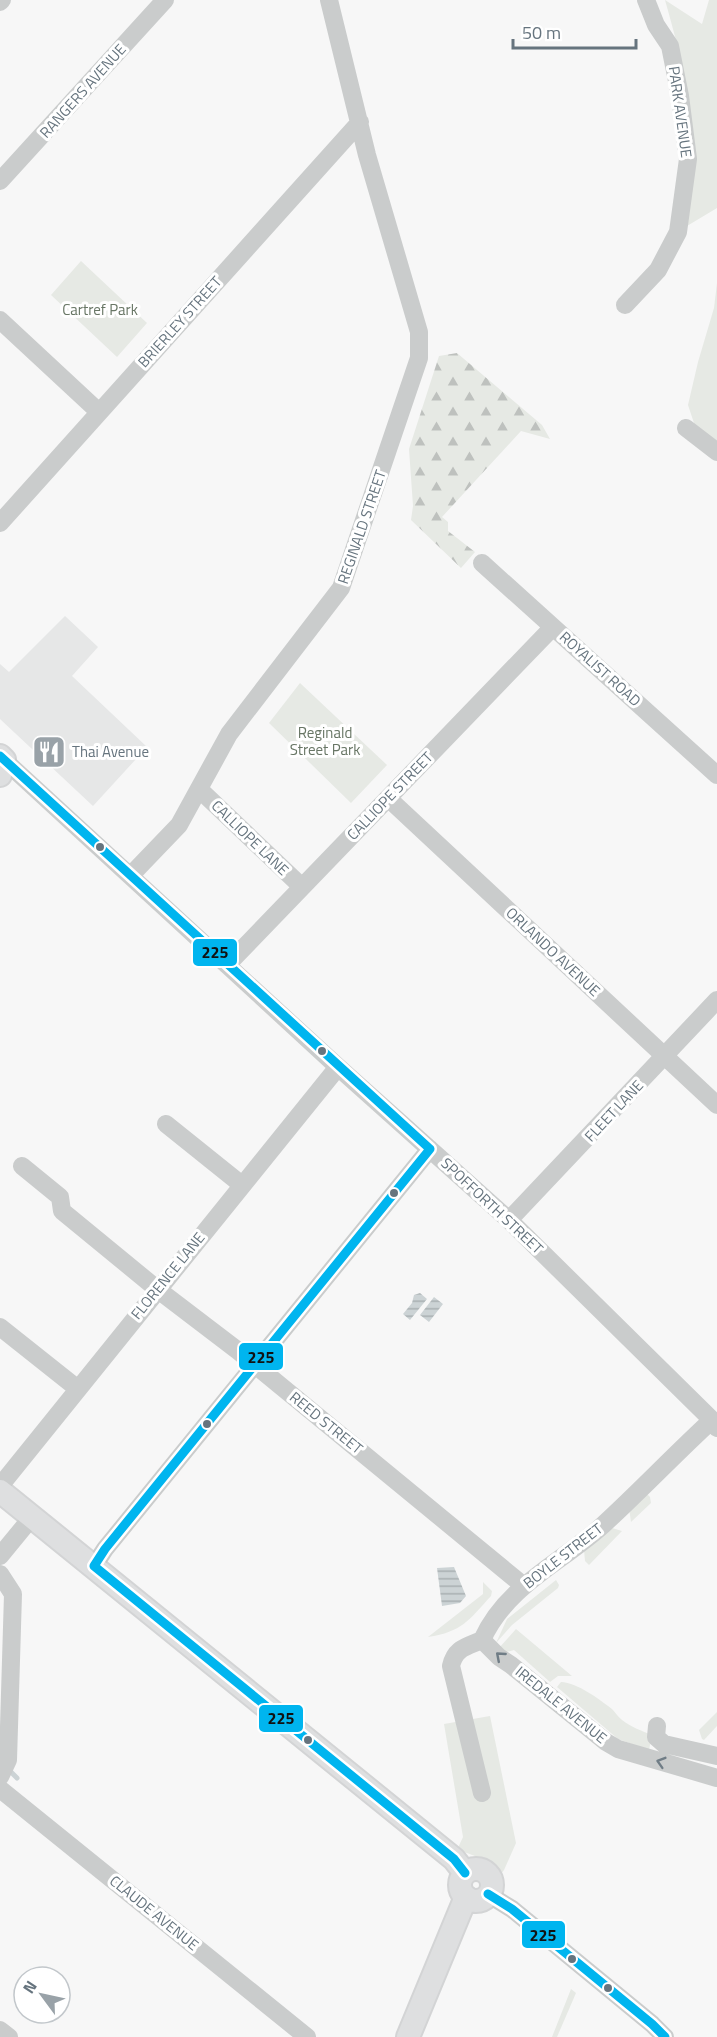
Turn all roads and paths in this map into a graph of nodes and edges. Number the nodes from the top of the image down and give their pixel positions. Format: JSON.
{"nodes":[{"id":1,"x":165,"y":0,"type":"edge"},
{"id":2,"x":328,"y":0,"type":"edge"},
{"id":3,"x":651,"y":5,"type":"edge"},
{"id":4,"x":360,"y":122,"type":"junction"},
{"id":5,"x":0,"y":182,"type":"edge"},
{"id":6,"x":625,"y":305,"type":"dead end"},
{"id":7,"x":0,"y":320,"type":"edge"},
{"id":8,"x":99,"y":412,"type":"junction"},
{"id":9,"x":687,"y":428,"type":"dead end"},
{"id":10,"x":717,"y":452,"type":"edge"},
{"id":11,"x":0,"y":523,"type":"edge"},
{"id":12,"x":482,"y":563,"type":"dead end"},
{"id":13,"x":553,"y":627,"type":"junction"},
{"id":14,"x":1,"y":764,"type":"edge"},
{"id":15,"x":717,"y":775,"type":"edge"},
{"id":16,"x":199,"y":789,"type":"junction"},
{"id":17,"x":389,"y":799,"type":"junction"},
{"id":18,"x":130,"y":875,"type":"junction"},
{"id":19,"x":301,"y":886,"type":"junction"},
{"id":20,"x":227,"y":965,"type":"junction"},
{"id":21,"x":717,"y":1000,"type":"edge"},
{"id":22,"x":664,"y":1057,"type":"junction"},
{"id":23,"x":338,"y":1067,"type":"junction"},
{"id":24,"x":717,"y":1106,"type":"edge"},
{"id":25,"x":166,"y":1124,"type":"dead end"},
{"id":26,"x":430,"y":1149,"type":"junction"},
{"id":27,"x":22,"y":1166,"type":"dead end"},
{"id":28,"x":242,"y":1185,"type":"junction"},
{"id":29,"x":509,"y":1220,"type":"junction"},
{"id":30,"x":158,"y":1289,"type":"junction"},
{"id":31,"x":0,"y":1327,"type":"edge"},
{"id":32,"x":254,"y":1364,"type":"junction"},
{"id":33,"x":78,"y":1389,"type":"junction"},
{"id":34,"x":715,"y":1423,"type":"edge"},
{"id":35,"x":0,"y":1488,"type":"edge"},
{"id":36,"x":32,"y":1517,"type":"junction"},
{"id":37,"x":0,"y":1556,"type":"edge"},
{"id":38,"x":94,"y":1566,"type":"junction"},
{"id":39,"x":0,"y":1574,"type":"edge"},
{"id":40,"x":524,"y":1586,"type":"junction"},
{"id":41,"x":482,"y":1640,"type":"junction"},
{"id":42,"x":657,"y":1725,"type":"dead end"},
{"id":43,"x":696,"y":1752,"type":"junction"},
{"id":44,"x":717,"y":1756,"type":"edge"},
{"id":45,"x":690,"y":1771,"type":"junction"},
{"id":46,"x":0,"y":1777,"type":"edge"},
{"id":47,"x":717,"y":1778,"type":"edge"},
{"id":48,"x":0,"y":1789,"type":"edge"},
{"id":49,"x":482,"y":1793,"type":"dead end"},
{"id":50,"x":465,"y":1873,"type":"junction"},
{"id":51,"x":489,"y":1894,"type":"junction"},
{"id":52,"x":466,"y":1897,"type":"junction"},
{"id":53,"x":652,"y":2024,"type":"junction"},
{"id":54,"x":0,"y":2030,"type":"edge"},
{"id":55,"x":9,"y":2037,"type":"edge"},
{"id":56,"x":308,"y":2037,"type":"edge"},
{"id":57,"x":408,"y":2037,"type":"edge"},
{"id":58,"x":665,"y":2037,"type":"edge"},
{"id":59,"x":680,"y":2037,"type":"edge"}],
"edges":[{"from":1,"to":5,"type":"street","name":"RANGERS AVENUE"},
{"from":2,"to":4,"type":"street","name":"REGINALD STREET"},
{"from":3,"to":6,"type":"street","name":"PARK AVENUE"},
{"from":4,"to":8,"type":"street","name":"BRIERLEY STREET"},
{"from":4,"to":16,"type":"street","name":"REGINALD STREET"},
{"from":7,"to":8,"type":"street"},
{"from":8,"to":11,"type":"street","name":"BRIERLEY STREET"},
{"from":9,"to":10,"type":"street"},
{"from":12,"to":13,"type":"street","name":"ROYALIST ROAD"},
{"from":13,"to":15,"type":"street","name":"ROYALIST ROAD"},
{"from":13,"to":17,"type":"street","name":"CALLIOPE STREET"},
{"from":14,"to":18,"type":"street","name":"SPOFFORTH STREET"},
{"from":16,"to":18,"type":"street","name":"REGINALD STREET"},
{"from":16,"to":19,"type":"street","name":"CALLIOPE LANE"},
{"from":17,"to":19,"type":"street","name":"CALLIOPE STREET"},
{"from":17,"to":22,"type":"street","name":"ORLANDO AVENUE"},
{"from":18,"to":20,"type":"street","name":"SPOFFORTH STREET"},
{"from":19,"to":20,"type":"street","name":"CALLIOPE STREET"},
{"from":20,"to":23,"type":"street","name":"SPOFFORTH STREET"},
{"from":21,"to":22,"type":"street","name":"FLEET LANE"},
{"from":22,"to":24,"type":"street","name":"ORLANDO AVENUE"},
{"from":22,"to":29,"type":"street","name":"FLEET LANE"},
{"from":23,"to":26,"type":"street","name":"SPOFFORTH STREET"},
{"from":23,"to":28,"type":"street","name":"FLORENCE LANE"},
{"from":25,"to":28,"type":"street"},
{"from":26,"to":29,"type":"street","name":"SPOFFORTH STREET"},
{"from":26,"to":32,"type":"street"},
{"from":27,"to":30,"type":"street","name":"REED STREET"},
{"from":28,"to":30,"type":"street","name":"FLORENCE LANE"},
{"from":29,"to":34,"type":"street","name":"SPOFFORTH STREET"},
{"from":30,"to":32,"type":"street","name":"REED STREET"},
{"from":30,"to":33,"type":"street","name":"FLORENCE LANE"},
{"from":31,"to":33,"type":"street"},
{"from":32,"to":38,"type":"street"},
{"from":32,"to":40,"type":"street","name":"REED STREET"},
{"from":33,"to":35,"type":"street","name":"FLORENCE LANE"},
{"from":34,"to":40,"type":"street","name":"BOYLE STREET"},
{"from":35,"to":36,"type":"main road"},
{"from":36,"to":37,"type":"street"},
{"from":36,"to":38,"type":"main road"},
{"from":38,"to":50,"type":"main road"},
{"from":39,"to":46,"type":"street"},
{"from":40,"to":41,"type":"street","name":"BOYLE STREET"},
{"from":45,"to":41,"type":"street","name":"IREDALE AVENUE","one_way":true},
{"from":41,"to":49,"type":"street"},
{"from":42,"to":43,"type":"street"},
{"from":43,"to":44,"type":"street"},
{"from":43,"to":45,"type":"street"},
{"from":45,"to":47,"type":"street","name":"IREDALE AVENUE"},
{"from":48,"to":56,"type":"street","name":"CLAUDE AVENUE"},
{"from":50,"to":51,"type":"main road"},
{"from":50,"to":52,"type":"main road"},
{"from":51,"to":52,"type":"main road"},
{"from":51,"to":53,"type":"street"},
{"from":52,"to":57,"type":"main road"},
{"from":53,"to":58,"type":"street"},
{"from":53,"to":59,"type":"street"},
{"from":54,"to":55,"type":"street"}]}
